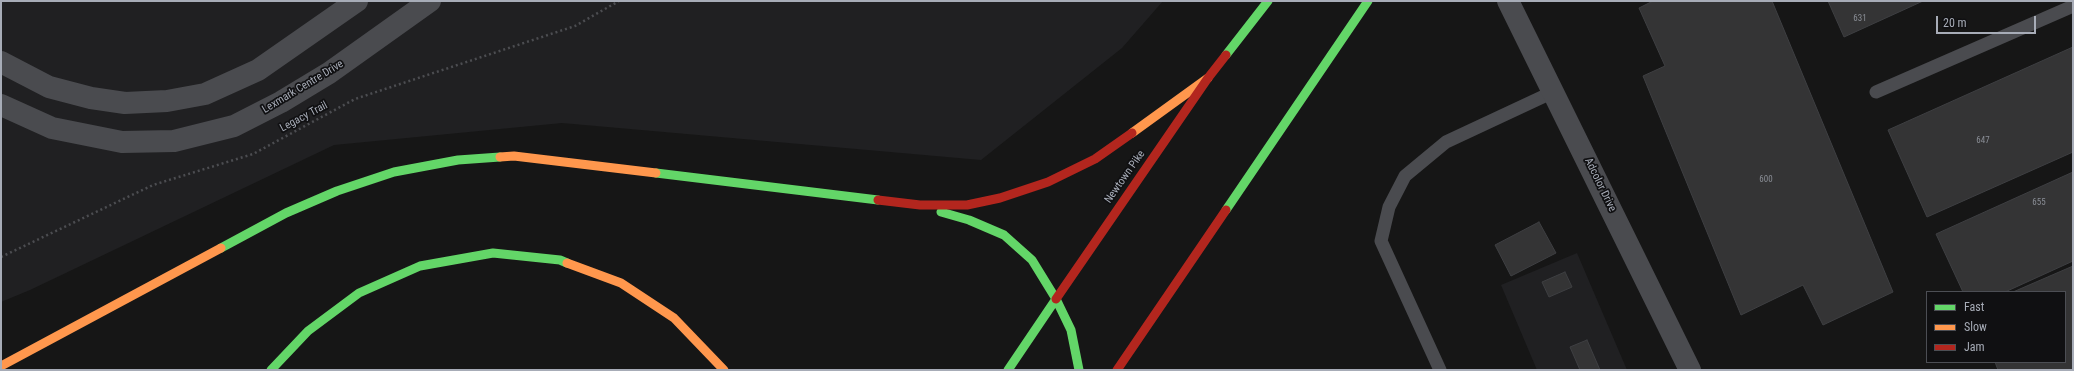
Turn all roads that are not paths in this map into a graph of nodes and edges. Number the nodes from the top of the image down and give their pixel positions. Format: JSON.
{"nodes":[{"id":1,"x":357,"y":1,"type":"edge"},
{"id":2,"x":430,"y":1,"type":"edge"},
{"id":3,"x":1268,"y":1,"type":"edge"},
{"id":4,"x":1368,"y":1,"type":"edge"},
{"id":5,"x":1508,"y":1,"type":"edge"},
{"id":6,"x":2073,"y":6,"type":"edge"},
{"id":7,"x":1,"y":62,"type":"edge"},
{"id":8,"x":1208,"y":78,"type":"junction"},
{"id":9,"x":1553,"y":92,"type":"junction"},
{"id":10,"x":1876,"y":92,"type":"dead end"},
{"id":11,"x":1,"y":105,"type":"edge"},
{"id":12,"x":920,"y":205,"type":"junction"},
{"id":13,"x":1056,"y":299,"type":"junction"},
{"id":14,"x":1,"y":366,"type":"edge"},
{"id":15,"x":271,"y":370,"type":"edge"},
{"id":16,"x":724,"y":370,"type":"edge"},
{"id":17,"x":1008,"y":370,"type":"edge"},
{"id":18,"x":1079,"y":370,"type":"edge"},
{"id":19,"x":1117,"y":370,"type":"edge"},
{"id":20,"x":1440,"y":370,"type":"edge"},
{"id":21,"x":1690,"y":370,"type":"edge"}],
"edges":[{"from":1,"to":7,"type":"street"},
{"from":2,"to":11,"type":"street","name":"Lexmark Centre Drive"},
{"from":3,"to":8,"type":"main road","name":"Newtown Pike"},
{"from":4,"to":19,"type":"main road"},
{"from":5,"to":9,"type":"street","name":"Adcolor Drive"},
{"from":6,"to":10,"type":"lane"},
{"from":8,"to":12,"type":"main road"},
{"from":8,"to":13,"type":"main road","name":"Newtown Pike"},
{"from":9,"to":20,"type":"lane"},
{"from":9,"to":21,"type":"street","name":"Adcolor Drive"},
{"from":12,"to":13,"type":"main road"},
{"from":12,"to":14,"type":"main road"},
{"from":13,"to":17,"type":"main road","name":"Newtown Pike"},
{"from":13,"to":18,"type":"main road"},
{"from":15,"to":16,"type":"main road"}]}
